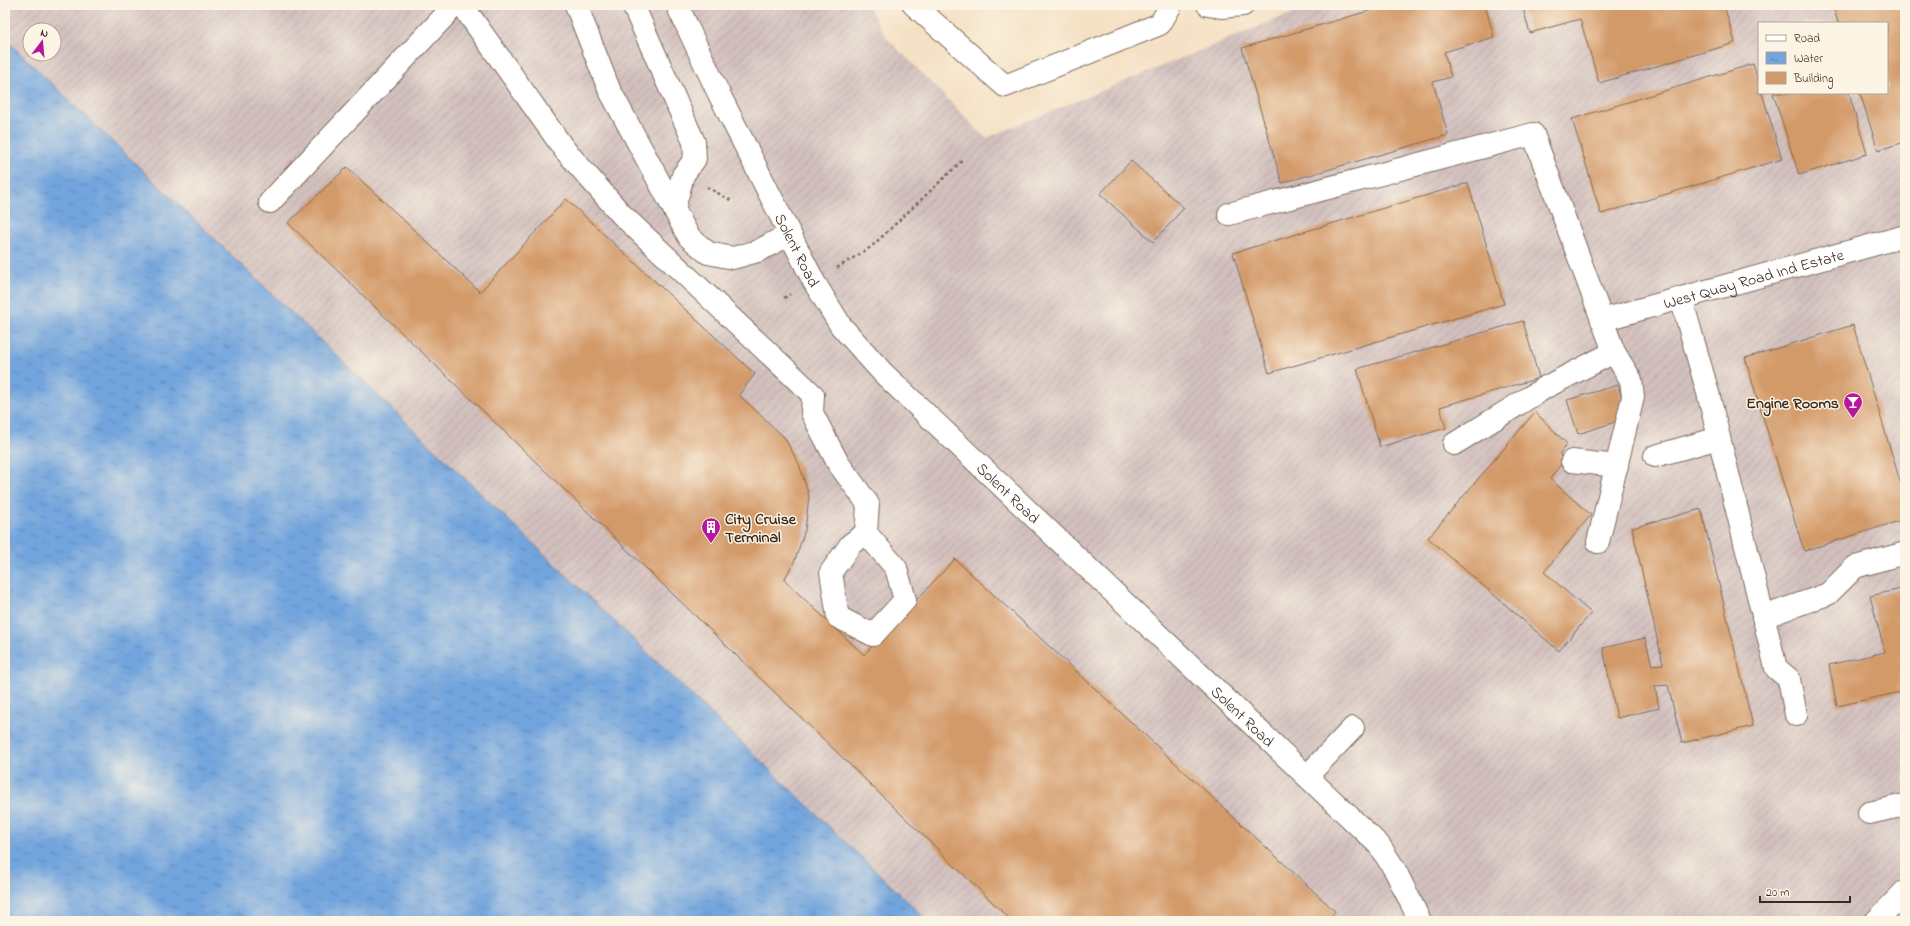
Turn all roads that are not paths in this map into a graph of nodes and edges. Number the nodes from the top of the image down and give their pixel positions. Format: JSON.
{"nodes":[{"id":1,"x":455,"y":5,"type":"edge"},
{"id":2,"x":462,"y":5,"type":"edge"},
{"id":3,"x":576,"y":5,"type":"edge"},
{"id":4,"x":633,"y":5,"type":"edge"},
{"id":5,"x":678,"y":5,"type":"edge"},
{"id":6,"x":914,"y":5,"type":"edge"},
{"id":7,"x":1170,"y":5,"type":"edge"},
{"id":8,"x":1208,"y":5,"type":"edge"},
{"id":9,"x":1243,"y":5,"type":"edge"},
{"id":10,"x":270,"y":202,"type":"dead end"},
{"id":11,"x":674,"y":209,"type":"junction"},
{"id":12,"x":1229,"y":214,"type":"dead end"},
{"id":13,"x":790,"y":234,"type":"junction"},
{"id":14,"x":1905,"y":236,"type":"edge"},
{"id":15,"x":1681,"y":298,"type":"junction"},
{"id":16,"x":1602,"y":320,"type":"junction"},
{"id":17,"x":1614,"y":352,"type":"junction"},
{"id":18,"x":1719,"y":438,"type":"junction"},
{"id":19,"x":1454,"y":444,"type":"dead end"},
{"id":20,"x":1655,"y":456,"type":"dead end"},
{"id":21,"x":1572,"y":461,"type":"dead end"},
{"id":22,"x":1617,"y":466,"type":"junction"},
{"id":23,"x":866,"y":533,"type":"dead end"},
{"id":24,"x":1598,"y":542,"type":"dead end"},
{"id":25,"x":1905,"y":553,"type":"edge"},
{"id":26,"x":1763,"y":617,"type":"junction"},
{"id":27,"x":1796,"y":715,"type":"dead end"},
{"id":28,"x":1353,"y":728,"type":"dead end"},
{"id":29,"x":1307,"y":776,"type":"junction"},
{"id":30,"x":1905,"y":805,"type":"edge"},
{"id":31,"x":1869,"y":813,"type":"dead end"},
{"id":32,"x":1905,"y":891,"type":"edge"},
{"id":33,"x":1420,"y":921,"type":"edge"},
{"id":34,"x":1876,"y":921,"type":"edge"}],
"edges":[{"from":1,"to":10,"type":"street"},
{"from":2,"to":23,"type":"street"},
{"from":3,"to":11,"type":"street"},
{"from":4,"to":11,"type":"street"},
{"from":5,"to":13,"type":"street","name":"Solent Road"},
{"from":6,"to":7,"type":"street"},
{"from":8,"to":9,"type":"street"},
{"from":11,"to":13,"type":"street"},
{"from":12,"to":16,"type":"street"},
{"from":13,"to":29,"type":"street","name":"Solent Road"},
{"from":14,"to":15,"type":"street","name":"West Quay Road Ind Estate"},
{"from":15,"to":16,"type":"street","name":"West Quay Road Ind Estate"},
{"from":15,"to":18,"type":"street"},
{"from":16,"to":17,"type":"street"},
{"from":17,"to":19,"type":"street"},
{"from":17,"to":22,"type":"street"},
{"from":18,"to":20,"type":"street"},
{"from":18,"to":26,"type":"street"},
{"from":21,"to":22,"type":"street"},
{"from":22,"to":24,"type":"street"},
{"from":25,"to":26,"type":"street"},
{"from":26,"to":27,"type":"street"},
{"from":28,"to":29,"type":"street"},
{"from":29,"to":33,"type":"street","name":"Solent Road"},
{"from":30,"to":31,"type":"street"},
{"from":32,"to":34,"type":"street"}]}
